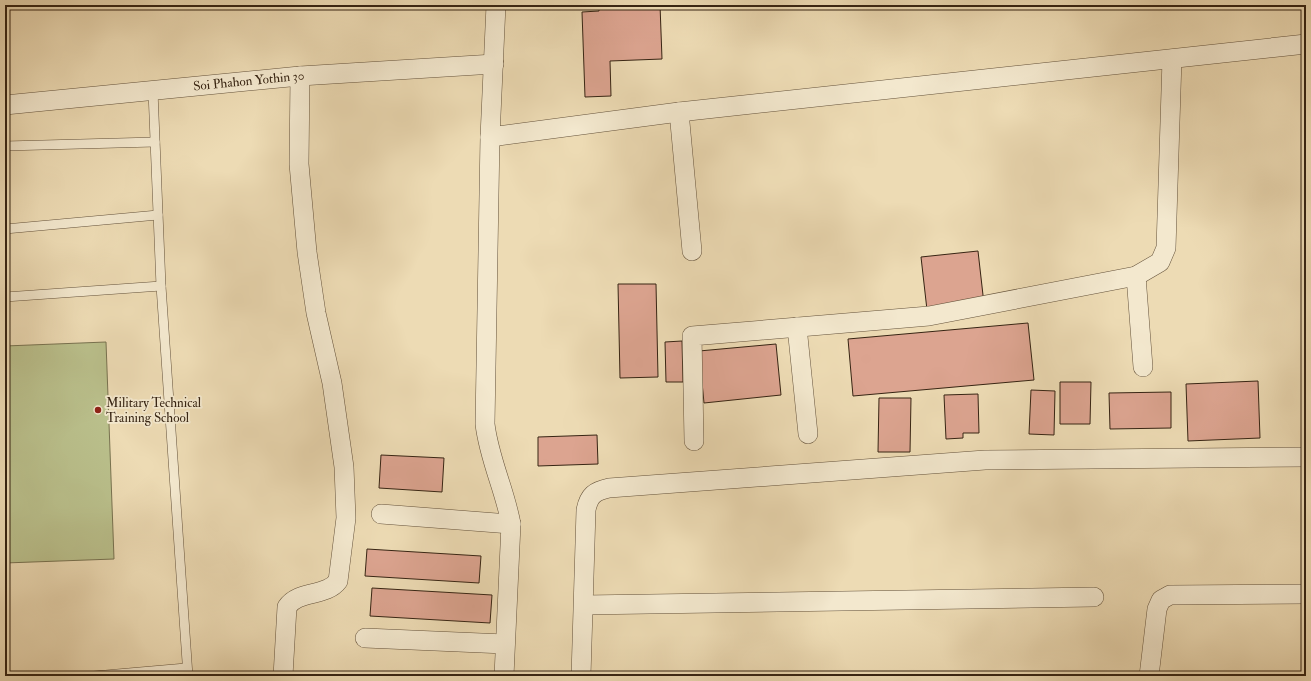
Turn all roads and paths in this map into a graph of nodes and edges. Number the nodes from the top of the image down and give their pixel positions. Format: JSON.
{"nodes":[{"id":1,"x":496,"y":5,"type":"edge"},
{"id":2,"x":1306,"y":44,"type":"edge"},
{"id":3,"x":1172,"y":58,"type":"junction"},
{"id":4,"x":494,"y":64,"type":"junction"},
{"id":5,"x":300,"y":76,"type":"junction"},
{"id":6,"x":153,"y":91,"type":"junction"},
{"id":7,"x":5,"y":105,"type":"edge"},
{"id":8,"x":679,"y":112,"type":"junction"},
{"id":9,"x":490,"y":138,"type":"junction"},
{"id":10,"x":155,"y":142,"type":"junction"},
{"id":11,"x":5,"y":146,"type":"edge"},
{"id":12,"x":158,"y":215,"type":"junction"},
{"id":13,"x":5,"y":229,"type":"edge"},
{"id":14,"x":692,"y":251,"type":"dead end"},
{"id":15,"x":1136,"y":276,"type":"junction"},
{"id":16,"x":161,"y":286,"type":"junction"},
{"id":17,"x":5,"y":297,"type":"edge"},
{"id":18,"x":797,"y":327,"type":"junction"},
{"id":19,"x":1143,"y":367,"type":"dead end"},
{"id":20,"x":808,"y":434,"type":"dead end"},
{"id":21,"x":694,"y":441,"type":"dead end"},
{"id":22,"x":1306,"y":457,"type":"edge"},
{"id":23,"x":381,"y":514,"type":"dead end"},
{"id":24,"x":511,"y":524,"type":"junction"},
{"id":25,"x":1306,"y":594,"type":"edge"},
{"id":26,"x":1094,"y":597,"type":"dead end"},
{"id":27,"x":584,"y":605,"type":"junction"},
{"id":28,"x":365,"y":638,"type":"dead end"},
{"id":29,"x":505,"y":644,"type":"junction"},
{"id":30,"x":187,"y":672,"type":"edge"},
{"id":31,"x":94,"y":676,"type":"edge"},
{"id":32,"x":283,"y":676,"type":"edge"},
{"id":33,"x":504,"y":676,"type":"edge"},
{"id":34,"x":581,"y":676,"type":"edge"},
{"id":35,"x":1150,"y":676,"type":"edge"}],
"edges":[{"from":1,"to":4,"type":"street"},
{"from":2,"to":3,"type":"street"},
{"from":3,"to":8,"type":"street"},
{"from":3,"to":15,"type":"street"},
{"from":4,"to":5,"type":"street","name":"Soi Phahon Yothin 30"},
{"from":4,"to":9,"type":"street"},
{"from":5,"to":6,"type":"street","name":"Soi Phahon Yothin 30"},
{"from":5,"to":32,"type":"street"},
{"from":6,"to":7,"type":"street","name":"Soi Phahon Yothin 30"},
{"from":6,"to":10,"type":"lane"},
{"from":8,"to":9,"type":"street"},
{"from":8,"to":14,"type":"street"},
{"from":9,"to":24,"type":"street"},
{"from":10,"to":11,"type":"lane"},
{"from":10,"to":12,"type":"lane"},
{"from":12,"to":13,"type":"lane"},
{"from":12,"to":16,"type":"lane"},
{"from":15,"to":18,"type":"street"},
{"from":15,"to":19,"type":"street"},
{"from":16,"to":17,"type":"lane"},
{"from":16,"to":30,"type":"lane"},
{"from":18,"to":20,"type":"street"},
{"from":18,"to":21,"type":"street"},
{"from":22,"to":27,"type":"street"},
{"from":23,"to":24,"type":"street"},
{"from":24,"to":29,"type":"street"},
{"from":25,"to":35,"type":"street"},
{"from":26,"to":27,"type":"street"},
{"from":27,"to":34,"type":"street"},
{"from":28,"to":29,"type":"street"},
{"from":29,"to":33,"type":"street"},
{"from":30,"to":31,"type":"lane"}]}
